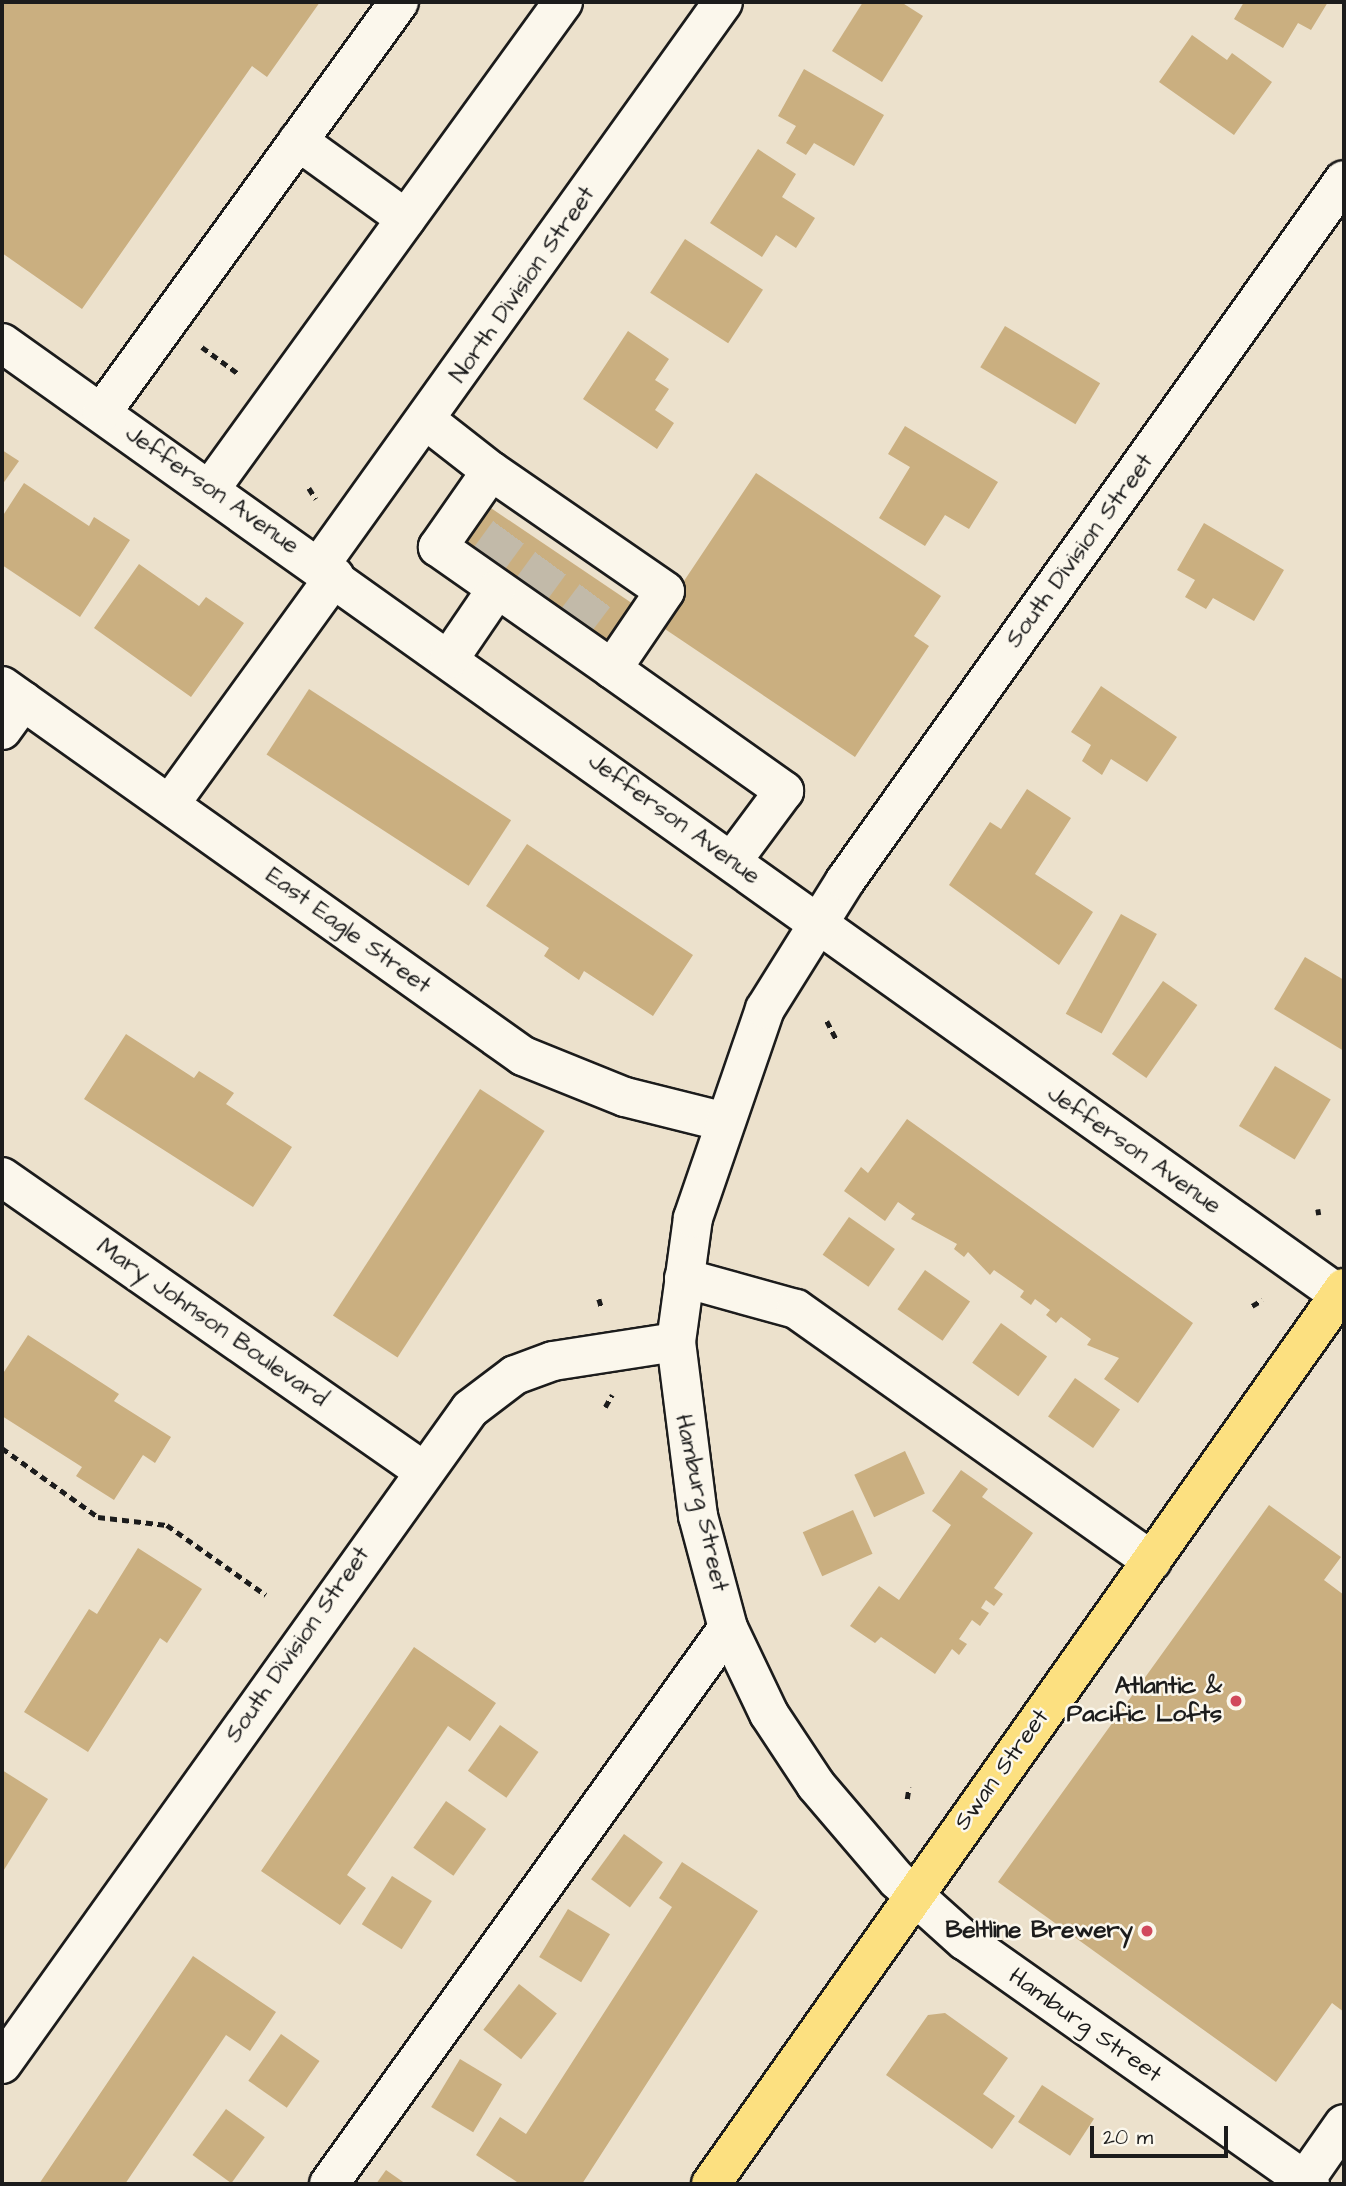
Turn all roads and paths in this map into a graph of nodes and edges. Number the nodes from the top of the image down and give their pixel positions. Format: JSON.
{"nodes":[{"id":1,"x":399,"y":2,"type":"edge"},
{"id":2,"x":563,"y":2,"type":"edge"},
{"id":3,"x":723,"y":2,"type":"edge"},
{"id":4,"x":298,"y":141,"type":"junction"},
{"id":5,"x":1344,"y":180,"type":"edge"},
{"id":6,"x":406,"y":219,"type":"junction"},
{"id":7,"x":189,"y":338,"type":"dead end"},
{"id":8,"x":2,"y":342,"type":"edge"},
{"id":9,"x":249,"y":382,"type":"dead end"},
{"id":10,"x":102,"y":412,"type":"junction"},
{"id":11,"x":427,"y":421,"type":"junction"},
{"id":12,"x":491,"y":471,"type":"junction"},
{"id":13,"x":211,"y":488,"type":"junction"},
{"id":14,"x":328,"y":571,"type":"junction"},
{"id":15,"x":501,"y":586,"type":"junction"},
{"id":16,"x":449,"y":659,"type":"junction"},
{"id":17,"x":612,"y":669,"type":"junction"},
{"id":18,"x":9,"y":706,"type":"edge"},
{"id":19,"x":170,"y":804,"type":"junction"},
{"id":20,"x":732,"y":861,"type":"junction"},
{"id":21,"x":817,"y":923,"type":"junction"},
{"id":22,"x":828,"y":1021,"type":"dead end"},
{"id":23,"x":837,"y":1041,"type":"dead end"},
{"id":24,"x":721,"y":1121,"type":"junction"},
{"id":25,"x":2,"y":1177,"type":"edge"},
{"id":26,"x":684,"y":1278,"type":"junction"},
{"id":27,"x":1343,"y":1294,"type":"edge"},
{"id":28,"x":599,"y":1299,"type":"dead end"},
{"id":29,"x":1262,"y":1300,"type":"dead end"},
{"id":30,"x":1252,"y":1306,"type":"dead end"},
{"id":31,"x":603,"y":1313,"type":"dead end"},
{"id":32,"x":676,"y":1342,"type":"junction"},
{"id":33,"x":2,"y":1448,"type":"edge"},
{"id":34,"x":422,"y":1470,"type":"junction"},
{"id":35,"x":1152,"y":1561,"type":"junction"},
{"id":36,"x":266,"y":1595,"type":"dead end"},
{"id":37,"x":728,"y":1628,"type":"junction"},
{"id":38,"x":909,"y":1787,"type":"dead end"},
{"id":39,"x":908,"y":1799,"type":"dead end"},
{"id":40,"x":912,"y":1896,"type":"junction"},
{"id":41,"x":2,"y":2064,"type":"edge"},
{"id":42,"x":1344,"y":2124,"type":"edge"},
{"id":43,"x":1306,"y":2183,"type":"edge"},
{"id":44,"x":329,"y":2184,"type":"edge"},
{"id":45,"x":711,"y":2184,"type":"edge"}],
"edges":[{"from":1,"to":4,"type":"street"},
{"from":2,"to":6,"type":"street"},
{"from":3,"to":11,"type":"street","name":"North Division Street"},
{"from":4,"to":6,"type":"street"},
{"from":4,"to":10,"type":"street"},
{"from":5,"to":21,"type":"street","name":"South Division Street"},
{"from":6,"to":13,"type":"street"},
{"from":7,"to":9,"type":"path"},
{"from":8,"to":10,"type":"street","name":"Jefferson Avenue"},
{"from":10,"to":13,"type":"street","name":"Jefferson Avenue"},
{"from":11,"to":12,"type":"street"},
{"from":11,"to":14,"type":"street","name":"North Division Street"},
{"from":12,"to":15,"type":"street"},
{"from":12,"to":17,"type":"street"},
{"from":13,"to":14,"type":"street","name":"Jefferson Avenue"},
{"from":14,"to":16,"type":"street","name":"Jefferson Avenue"},
{"from":14,"to":19,"type":"street","name":"North Division Street"},
{"from":15,"to":16,"type":"street"},
{"from":15,"to":17,"type":"street"},
{"from":16,"to":20,"type":"street","name":"Jefferson Avenue"},
{"from":17,"to":20,"type":"street"},
{"from":18,"to":19,"type":"street","name":"East Eagle Street"},
{"from":19,"to":24,"type":"street","name":"East Eagle Street"},
{"from":20,"to":21,"type":"street","name":"Jefferson Avenue"},
{"from":21,"to":24,"type":"street","name":"Hamburg Street"},
{"from":21,"to":27,"type":"street","name":"Jefferson Avenue"},
{"from":22,"to":23,"type":"path"},
{"from":24,"to":26,"type":"street","name":"Hamburg Street"},
{"from":25,"to":34,"type":"street","name":"Mary Johnson Boulevard"},
{"from":26,"to":32,"type":"street","name":"Hamburg Street"},
{"from":26,"to":35,"type":"street"},
{"from":27,"to":35,"type":"main road","name":"Swan Street"},
{"from":28,"to":31,"type":"path"},
{"from":29,"to":30,"type":"path"},
{"from":32,"to":34,"type":"street","name":"South Division Street"},
{"from":32,"to":37,"type":"street","name":"Hamburg Street"},
{"from":33,"to":36,"type":"path"},
{"from":34,"to":41,"type":"street","name":"South Division Street"},
{"from":35,"to":40,"type":"main road","name":"Swan Street"},
{"from":37,"to":40,"type":"street","name":"Hamburg Street"},
{"from":37,"to":44,"type":"street"},
{"from":38,"to":39,"type":"path"},
{"from":40,"to":43,"type":"street","name":"Hamburg Street"},
{"from":40,"to":45,"type":"main road","name":"Swan Street"},
{"from":42,"to":43,"type":"street"}]}
